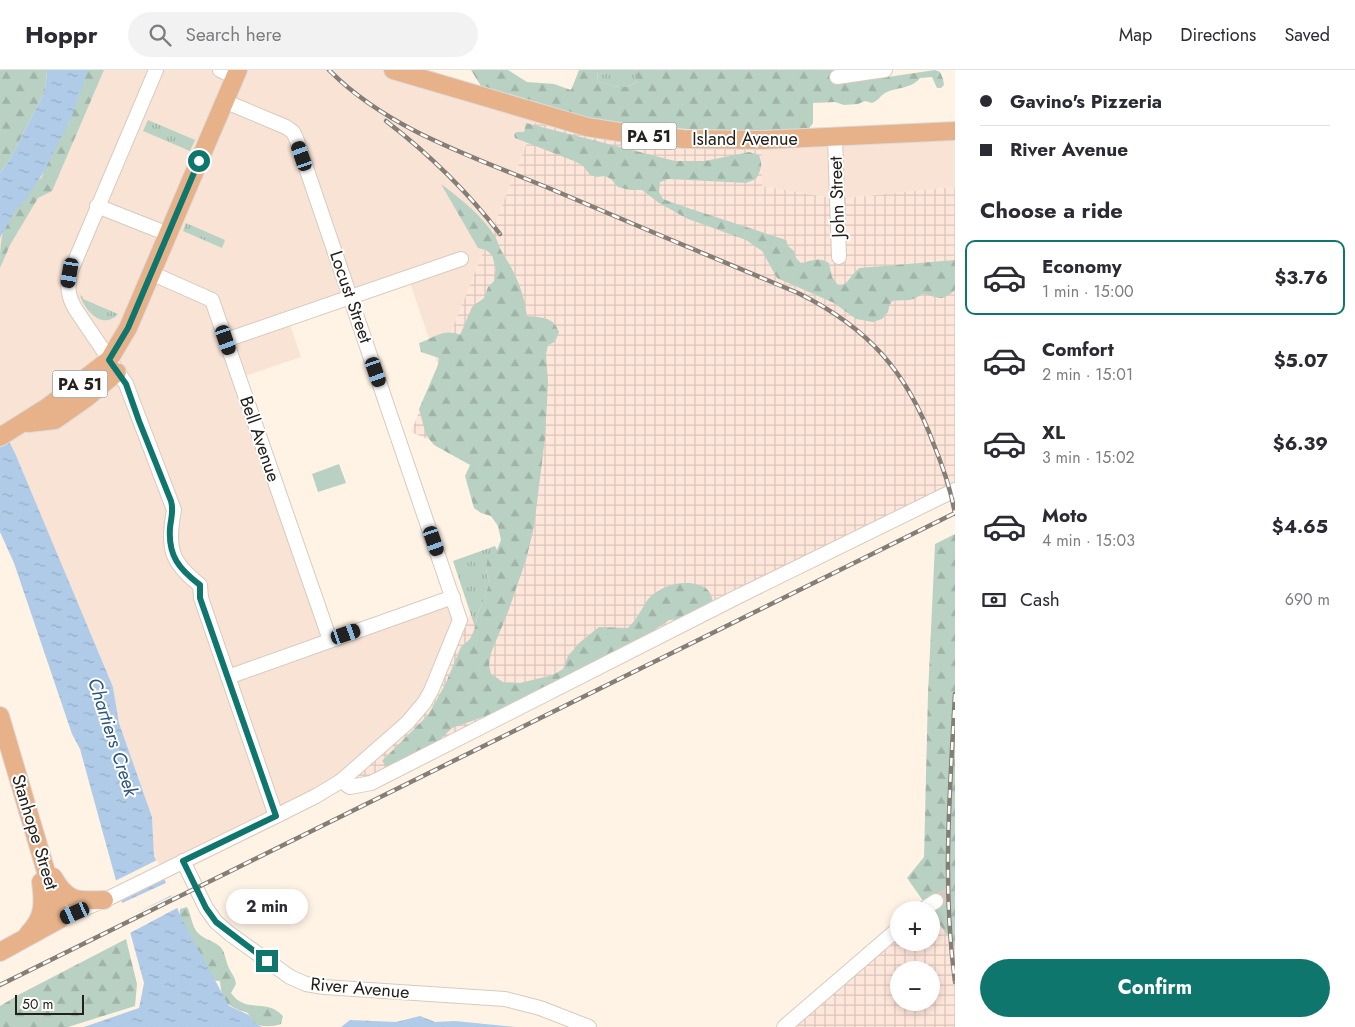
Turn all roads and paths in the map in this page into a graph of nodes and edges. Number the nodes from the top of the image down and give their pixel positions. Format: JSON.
{"nodes":[{"id":1,"x":156,"y":70,"type":"edge"},
{"id":2,"x":393,"y":70,"type":"edge"},
{"id":3,"x":885,"y":70,"type":"edge"},
{"id":4,"x":231,"y":72,"type":"edge"},
{"id":5,"x":420,"y":74,"type":"edge"},
{"id":6,"x":837,"y":78,"type":"dead end"},
{"id":7,"x":224,"y":101,"type":"junction"},
{"id":8,"x":955,"y":132,"type":"edge"},
{"id":9,"x":835,"y":138,"type":"junction"},
{"id":10,"x":97,"y":206,"type":"junction"},
{"id":11,"x":168,"y":234,"type":"junction"},
{"id":12,"x":839,"y":257,"type":"dead end"},
{"id":13,"x":460,"y":259,"type":"dead end"},
{"id":14,"x":151,"y":273,"type":"junction"},
{"id":15,"x":350,"y":297,"type":"junction"},
{"id":16,"x":226,"y":340,"type":"junction"},
{"id":17,"x":113,"y":366,"type":"junction"},
{"id":18,"x":0,"y":437,"type":"edge"},
{"id":19,"x":949,"y":493,"type":"edge"},
{"id":20,"x":453,"y":597,"type":"junction"},
{"id":21,"x":330,"y":640,"type":"junction"},
{"id":22,"x":228,"y":677,"type":"junction"},
{"id":23,"x":0,"y":716,"type":"edge"},
{"id":24,"x":342,"y":781,"type":"junction"},
{"id":25,"x":276,"y":816,"type":"junction"},
{"id":26,"x":41,"y":854,"type":"junction"},
{"id":27,"x":183,"y":861,"type":"junction"},
{"id":28,"x":106,"y":899,"type":"junction"},
{"id":29,"x":60,"y":919,"type":"junction"},
{"id":30,"x":890,"y":936,"type":"edge"},
{"id":31,"x":22,"y":940,"type":"junction"},
{"id":32,"x":0,"y":952,"type":"edge"},
{"id":33,"x":589,"y":1027,"type":"edge"},
{"id":34,"x":784,"y":1027,"type":"edge"}],
"edges":[{"from":1,"to":10,"type":"street"},
{"from":2,"to":5,"type":"main road","name":"Island Avenue","number":"PA 51"},
{"from":3,"to":6,"type":"street"},
{"from":4,"to":7,"type":"main road","number":"PA 51"},
{"from":5,"to":9,"type":"main road","name":"Island Avenue","number":"PA 51"},
{"from":7,"to":11,"type":"main road","number":"PA 51"},
{"from":7,"to":15,"type":"street","name":"Locust Street"},
{"from":8,"to":9,"type":"main road","name":"Island Avenue","number":"PA 51"},
{"from":9,"to":12,"type":"street","name":"John Street"},
{"from":10,"to":11,"type":"street"},
{"from":10,"to":17,"type":"street"},
{"from":11,"to":14,"type":"main road","number":"PA 51"},
{"from":13,"to":15,"type":"street"},
{"from":14,"to":16,"type":"street","name":"Bell Avenue"},
{"from":14,"to":17,"type":"main road","number":"PA 51"},
{"from":15,"to":16,"type":"street"},
{"from":15,"to":20,"type":"street","name":"Locust Street"},
{"from":16,"to":21,"type":"street","name":"Bell Avenue"},
{"from":17,"to":18,"type":"main road","number":"PA 51"},
{"from":17,"to":22,"type":"street"},
{"from":19,"to":24,"type":"street"},
{"from":20,"to":21,"type":"street"},
{"from":20,"to":24,"type":"street","name":"Locust Street"},
{"from":21,"to":22,"type":"street"},
{"from":22,"to":25,"type":"street"},
{"from":23,"to":26,"type":"main road","name":"Stanhope Street"},
{"from":24,"to":25,"type":"street"},
{"from":25,"to":27,"type":"street"},
{"from":26,"to":28,"type":"main road"},
{"from":26,"to":29,"type":"main road","name":"Stanhope Street"},
{"from":26,"to":31,"type":"main road"},
{"from":27,"to":28,"type":"street"},
{"from":27,"to":33,"type":"street","name":"River Avenue"},
{"from":28,"to":29,"type":"street"},
{"from":29,"to":31,"type":"main road"},
{"from":30,"to":34,"type":"street"},
{"from":31,"to":32,"type":"main road"}]}
